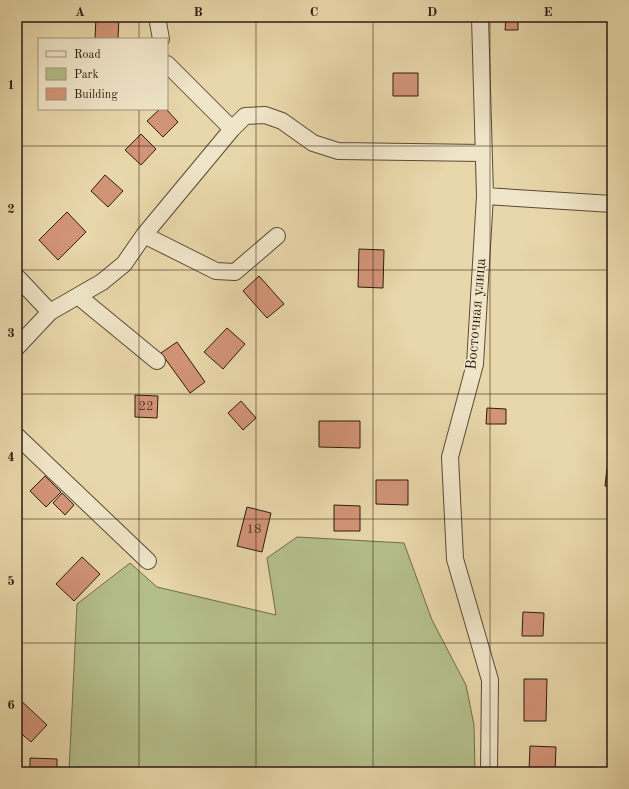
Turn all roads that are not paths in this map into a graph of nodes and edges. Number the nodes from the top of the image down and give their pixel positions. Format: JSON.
{"nodes":[{"id":1,"x":158,"y":17,"type":"edge"},
{"id":2,"x":480,"y":17,"type":"edge"},
{"id":3,"x":161,"y":38,"type":"edge"},
{"id":4,"x":168,"y":65,"type":"edge"},
{"id":5,"x":232,"y":129,"type":"junction"},
{"id":6,"x":483,"y":153,"type":"junction"},
{"id":7,"x":485,"y":196,"type":"junction"},
{"id":8,"x":612,"y":204,"type":"edge"},
{"id":9,"x":144,"y":235,"type":"junction"},
{"id":10,"x":277,"y":236,"type":"dead end"},
{"id":11,"x":17,"y":276,"type":"edge"},
{"id":12,"x":78,"y":296,"type":"junction"},
{"id":13,"x":50,"y":312,"type":"junction"},
{"id":14,"x":17,"y":346,"type":"edge"},
{"id":15,"x":157,"y":361,"type":"dead end"},
{"id":16,"x":17,"y":436,"type":"edge"},
{"id":17,"x":148,"y":561,"type":"dead end"},
{"id":18,"x":489,"y":772,"type":"edge"}],
"edges":[{"from":1,"to":3,"type":"street"},
{"from":2,"to":6,"type":"street","name":"Восточная улица"},
{"from":4,"to":5,"type":"street"},
{"from":5,"to":6,"type":"street"},
{"from":5,"to":9,"type":"street"},
{"from":6,"to":7,"type":"street","name":"Восточная улица"},
{"from":7,"to":8,"type":"street"},
{"from":7,"to":18,"type":"street","name":"Восточная улица"},
{"from":9,"to":10,"type":"street"},
{"from":9,"to":12,"type":"street"},
{"from":11,"to":13,"type":"street"},
{"from":12,"to":13,"type":"street"},
{"from":12,"to":15,"type":"street"},
{"from":13,"to":14,"type":"street"},
{"from":16,"to":17,"type":"street"}]}
